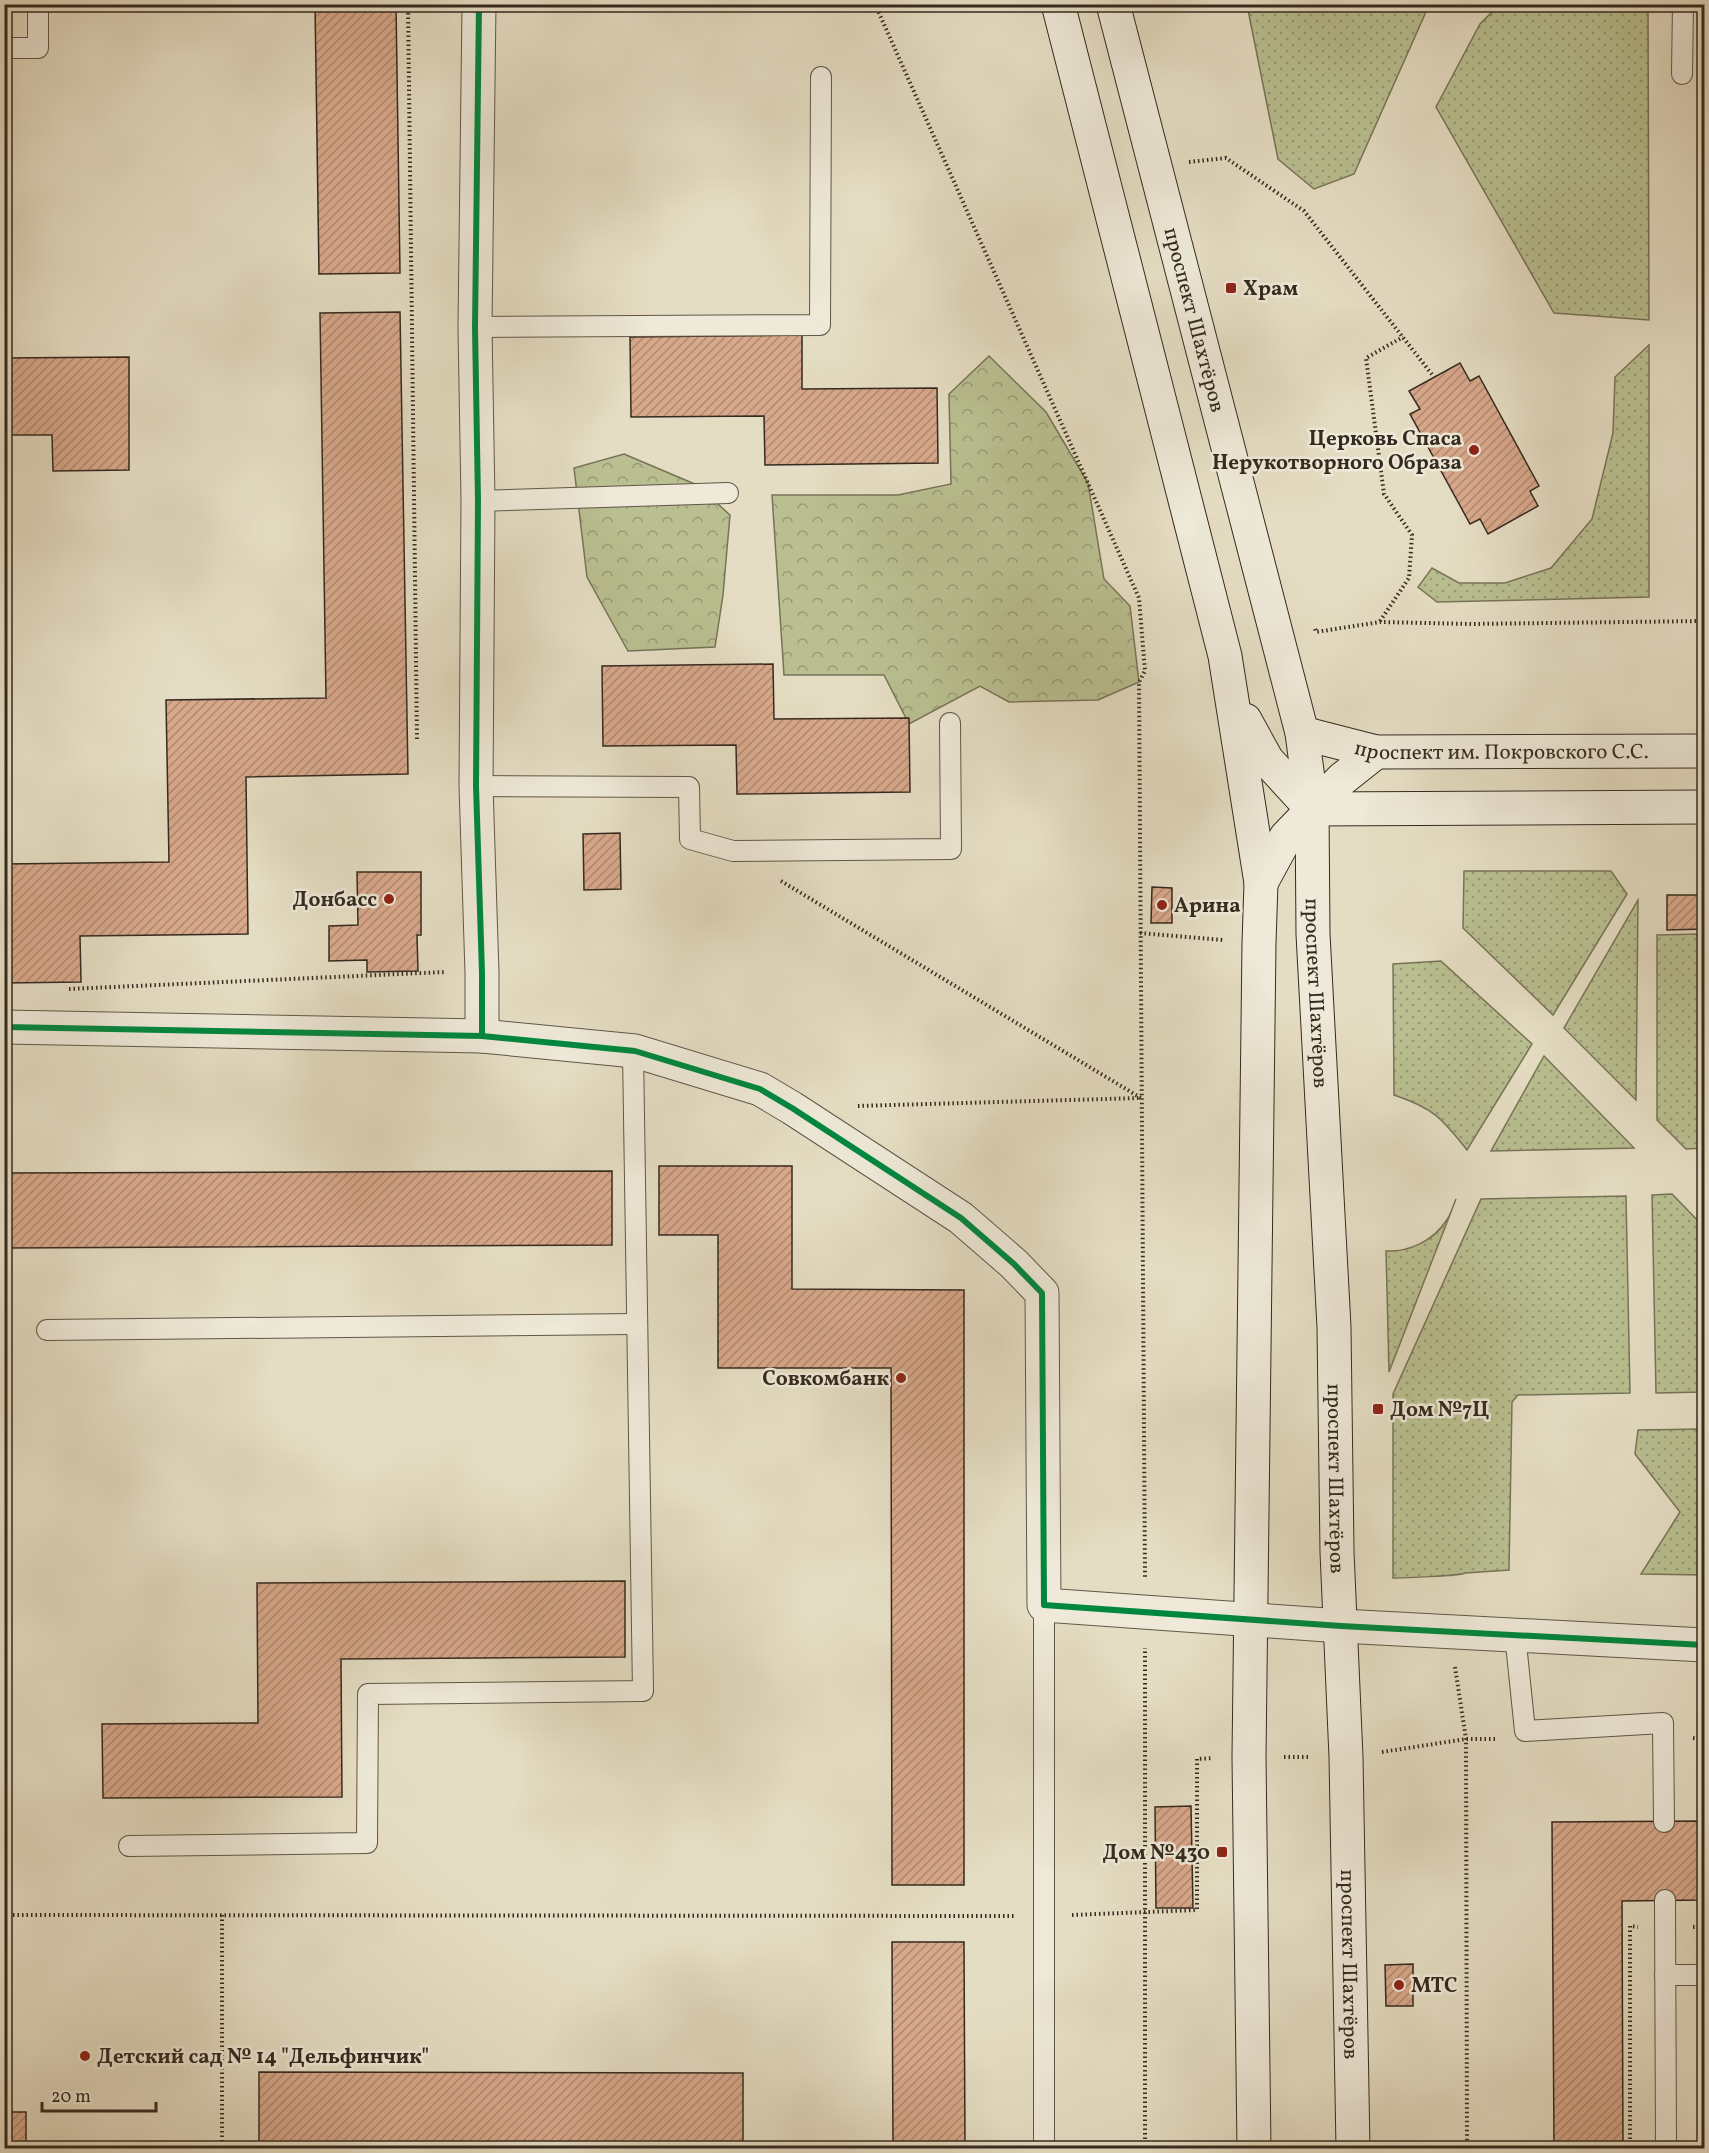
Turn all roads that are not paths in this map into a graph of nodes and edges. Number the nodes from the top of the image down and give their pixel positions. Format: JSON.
{"nodes":[{"id":1,"x":38,"y":4,"type":"edge"},
{"id":2,"x":479,"y":4,"type":"edge"},
{"id":3,"x":1058,"y":4,"type":"edge"},
{"id":4,"x":1113,"y":4,"type":"edge"},
{"id":5,"x":1683,"y":4,"type":"edge"},
{"id":6,"x":4,"y":48,"type":"edge"},
{"id":7,"x":1683,"y":74,"type":"dead end"},
{"id":8,"x":821,"y":77,"type":"dead end"},
{"id":9,"x":475,"y":327,"type":"junction"},
{"id":10,"x":728,"y":493,"type":"dead end"},
{"id":11,"x":477,"y":501,"type":"junction"},
{"id":12,"x":1234,"y":699,"type":"junction"},
{"id":13,"x":950,"y":723,"type":"dead end"},
{"id":14,"x":1302,"y":733,"type":"junction"},
{"id":15,"x":1704,"y":751,"type":"edge"},
{"id":16,"x":1376,"y":752,"type":"junction"},
{"id":17,"x":476,"y":786,"type":"junction"},
{"id":18,"x":1704,"y":807,"type":"edge"},
{"id":19,"x":1312,"y":809,"type":"junction"},
{"id":20,"x":1261,"y":884,"type":"junction"},
{"id":21,"x":4,"y":1027,"type":"edge"},
{"id":22,"x":482,"y":1036,"type":"junction"},
{"id":23,"x":633,"y":1052,"type":"junction"},
{"id":24,"x":636,"y":1324,"type":"junction"},
{"id":25,"x":47,"y":1329,"type":"dead end"},
{"id":26,"x":1044,"y":1605,"type":"junction"},
{"id":27,"x":1251,"y":1618,"type":"junction"},
{"id":28,"x":1341,"y":1626,"type":"junction"},
{"id":29,"x":1515,"y":1634,"type":"junction"},
{"id":30,"x":1704,"y":1645,"type":"edge"},
{"id":31,"x":1664,"y":1822,"type":"dead end"},
{"id":32,"x":129,"y":1846,"type":"dead end"},
{"id":33,"x":1665,"y":1900,"type":"dead end"},
{"id":34,"x":1665,"y":1975,"type":"junction"},
{"id":35,"x":1704,"y":1975,"type":"edge"},
{"id":36,"x":1044,"y":2148,"type":"edge"},
{"id":37,"x":1254,"y":2148,"type":"edge"},
{"id":38,"x":1353,"y":2148,"type":"edge"},
{"id":39,"x":1666,"y":2148,"type":"edge"}],
"edges":[{"from":1,"to":6,"type":"lane"},
{"from":2,"to":9,"type":"street"},
{"from":3,"to":12,"type":"street"},
{"from":4,"to":14,"type":"street","name":"проспект Шахтёров"},
{"from":5,"to":7,"type":"lane"},
{"from":8,"to":9,"type":"lane"},
{"from":9,"to":11,"type":"street"},
{"from":10,"to":11,"type":"lane"},
{"from":11,"to":17,"type":"street"},
{"from":12,"to":19,"type":"street"},
{"from":12,"to":20,"type":"street"},
{"from":13,"to":17,"type":"lane"},
{"from":14,"to":16,"type":"street","name":"проспект им. Покровского С.С."},
{"from":14,"to":19,"type":"street","name":"проспект Шахтёров"},
{"from":15,"to":16,"type":"street","name":"проспект им. Покровского С.С."},
{"from":16,"to":19,"type":"street"},
{"from":17,"to":22,"type":"street"},
{"from":18,"to":19,"type":"street"},
{"from":19,"to":20,"type":"street"},
{"from":19,"to":28,"type":"street","name":"проспект Шахтёров"},
{"from":20,"to":27,"type":"street"},
{"from":21,"to":22,"type":"street"},
{"from":22,"to":23,"type":"street"},
{"from":23,"to":24,"type":"lane"},
{"from":23,"to":26,"type":"street"},
{"from":24,"to":25,"type":"lane"},
{"from":24,"to":32,"type":"lane"},
{"from":26,"to":27,"type":"street"},
{"from":26,"to":36,"type":"lane"},
{"from":27,"to":28,"type":"street"},
{"from":27,"to":37,"type":"street"},
{"from":28,"to":29,"type":"street"},
{"from":28,"to":38,"type":"street","name":"проспект Шахтёров"},
{"from":29,"to":30,"type":"street"},
{"from":29,"to":31,"type":"lane"},
{"from":33,"to":34,"type":"lane"},
{"from":34,"to":35,"type":"lane"},
{"from":34,"to":39,"type":"lane"}]}
